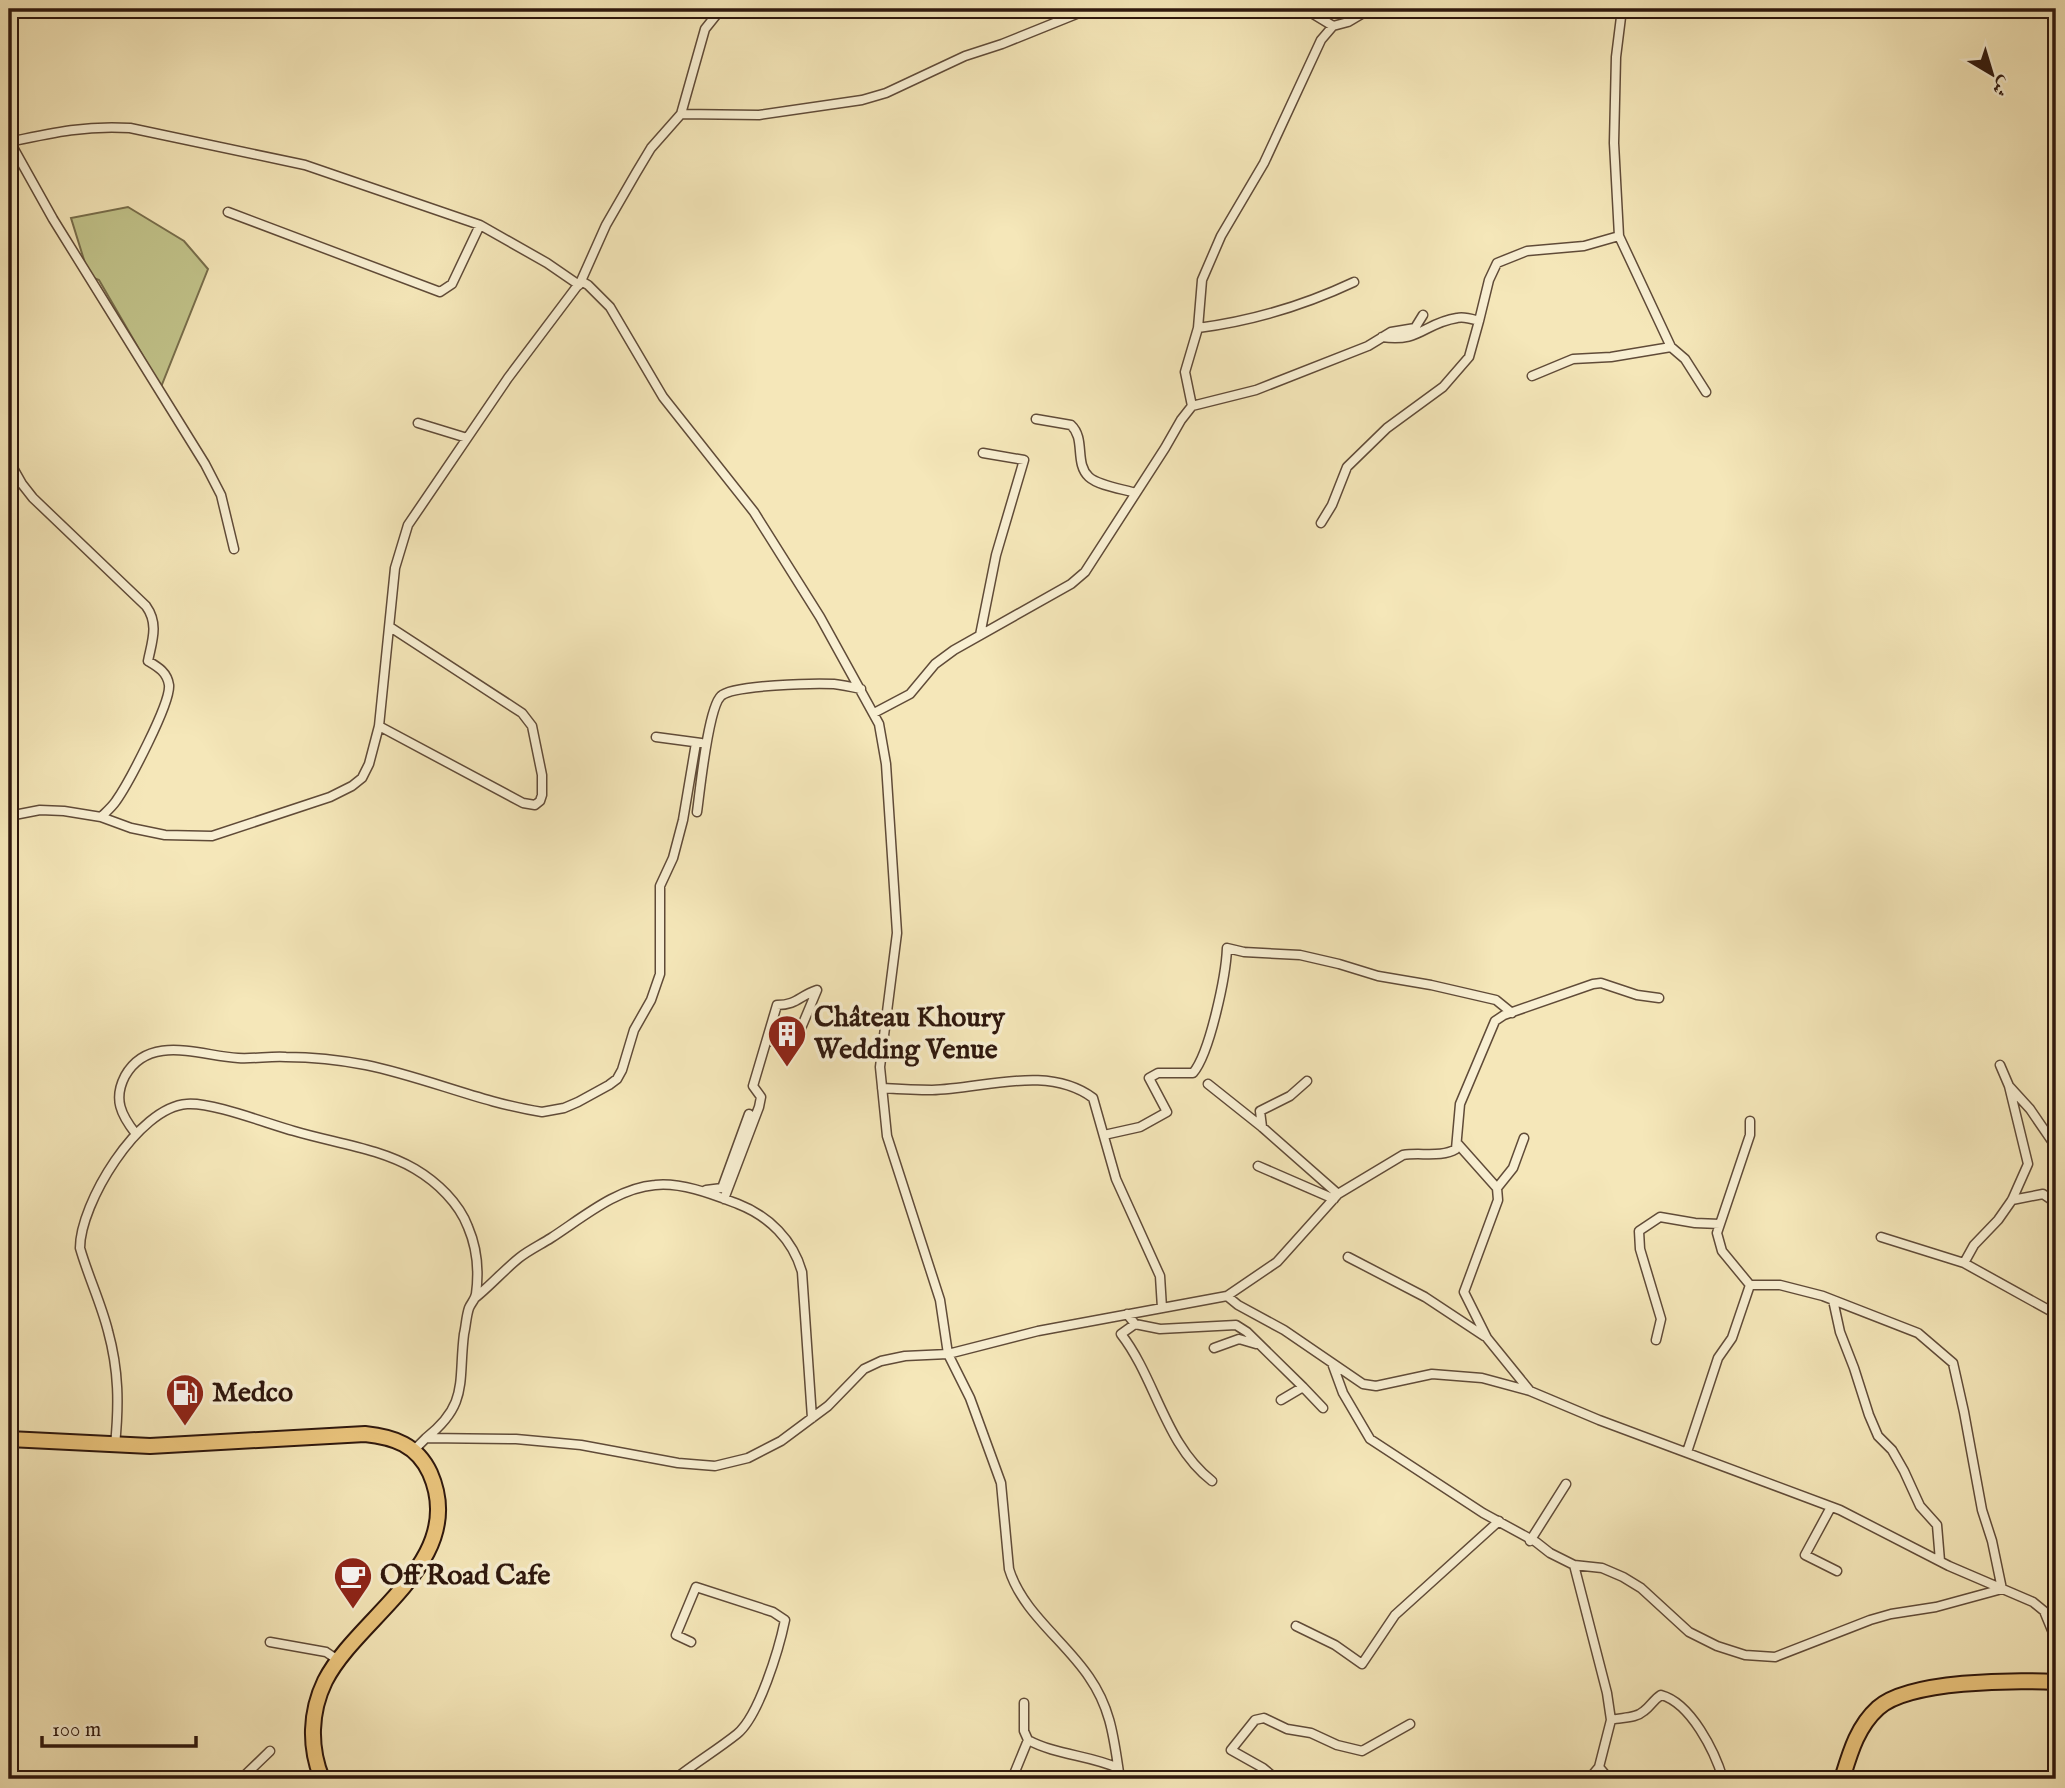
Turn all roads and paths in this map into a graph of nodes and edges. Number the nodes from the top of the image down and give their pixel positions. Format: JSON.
{"nodes":[{"id":1,"x":721,"y":9,"type":"edge"},
{"id":2,"x":1089,"y":9,"type":"edge"},
{"id":3,"x":1305,"y":9,"type":"edge"},
{"id":4,"x":1370,"y":9,"type":"edge"},
{"id":5,"x":1622,"y":9,"type":"edge"},
{"id":6,"x":1333,"y":26,"type":"junction"},
{"id":7,"x":681,"y":114,"type":"junction"},
{"id":8,"x":9,"y":142,"type":"edge"},
{"id":9,"x":228,"y":212,"type":"dead end"},
{"id":10,"x":480,"y":225,"type":"junction"},
{"id":11,"x":1619,"y":236,"type":"junction"},
{"id":12,"x":1354,"y":282,"type":"dead end"},
{"id":13,"x":580,"y":283,"type":"junction"},
{"id":14,"x":1423,"y":315,"type":"dead end"},
{"id":15,"x":1479,"y":321,"type":"junction"},
{"id":16,"x":1198,"y":328,"type":"junction"},
{"id":17,"x":1382,"y":337,"type":"junction"},
{"id":18,"x":1671,"y":347,"type":"junction"},
{"id":19,"x":1532,"y":376,"type":"dead end"},
{"id":20,"x":1706,"y":392,"type":"dead end"},
{"id":21,"x":1192,"y":406,"type":"junction"},
{"id":22,"x":1036,"y":419,"type":"dead end"},
{"id":23,"x":418,"y":423,"type":"dead end"},
{"id":24,"x":467,"y":438,"type":"junction"},
{"id":25,"x":983,"y":453,"type":"dead end"},
{"id":26,"x":9,"y":461,"type":"edge"},
{"id":27,"x":1136,"y":493,"type":"junction"},
{"id":28,"x":1321,"y":523,"type":"dead end"},
{"id":29,"x":234,"y":549,"type":"dead end"},
{"id":30,"x":390,"y":627,"type":"junction"},
{"id":31,"x":980,"y":635,"type":"junction"},
{"id":32,"x":861,"y":689,"type":"junction"},
{"id":33,"x":874,"y":713,"type":"junction"},
{"id":34,"x":379,"y":726,"type":"junction"},
{"id":35,"x":656,"y":737,"type":"dead end"},
{"id":36,"x":696,"y":743,"type":"junction"},
{"id":37,"x":707,"y":743,"type":"junction"},
{"id":38,"x":696,"y":813,"type":"dead end"},
{"id":39,"x":9,"y":816,"type":"edge"},
{"id":40,"x":101,"y":817,"type":"junction"},
{"id":41,"x":1659,"y":998,"type":"dead end"},
{"id":42,"x":1512,"y":1013,"type":"junction"},
{"id":43,"x":768,"y":1040,"type":"junction"},
{"id":44,"x":2000,"y":1065,"type":"dead end"},
{"id":45,"x":1307,"y":1081,"type":"dead end"},
{"id":46,"x":1208,"y":1084,"type":"dead end"},
{"id":47,"x":2009,"y":1086,"type":"junction"},
{"id":48,"x":882,"y":1088,"type":"junction"},
{"id":49,"x":749,"y":1114,"type":"dead end"},
{"id":50,"x":1750,"y":1121,"type":"dead end"},
{"id":51,"x":1262,"y":1127,"type":"junction"},
{"id":52,"x":136,"y":1134,"type":"junction"},
{"id":53,"x":1104,"y":1135,"type":"junction"},
{"id":54,"x":1524,"y":1138,"type":"dead end"},
{"id":55,"x":1458,"y":1143,"type":"junction"},
{"id":56,"x":2056,"y":1147,"type":"edge"},
{"id":57,"x":1258,"y":1166,"type":"dead end"},
{"id":58,"x":1497,"y":1188,"type":"junction"},
{"id":59,"x":703,"y":1191,"type":"junction"},
{"id":60,"x":1336,"y":1197,"type":"junction"},
{"id":61,"x":724,"y":1199,"type":"junction"},
{"id":62,"x":2012,"y":1200,"type":"junction"},
{"id":63,"x":2056,"y":1203,"type":"edge"},
{"id":64,"x":1720,"y":1224,"type":"junction"},
{"id":65,"x":1881,"y":1237,"type":"dead end"},
{"id":66,"x":1348,"y":1257,"type":"dead end"},
{"id":67,"x":1964,"y":1263,"type":"junction"},
{"id":68,"x":1750,"y":1285,"type":"junction"},
{"id":69,"x":1227,"y":1296,"type":"junction"},
{"id":70,"x":475,"y":1298,"type":"junction"},
{"id":71,"x":1833,"y":1300,"type":"junction"},
{"id":72,"x":1162,"y":1308,"type":"junction"},
{"id":73,"x":1127,"y":1314,"type":"junction"},
{"id":74,"x":2056,"y":1314,"type":"edge"},
{"id":75,"x":1135,"y":1324,"type":"junction"},
{"id":76,"x":1487,"y":1338,"type":"junction"},
{"id":77,"x":1657,"y":1340,"type":"dead end"},
{"id":78,"x":1258,"y":1342,"type":"junction"},
{"id":79,"x":1214,"y":1348,"type":"dead end"},
{"id":80,"x":948,"y":1354,"type":"junction"},
{"id":81,"x":1331,"y":1360,"type":"junction"},
{"id":82,"x":1303,"y":1387,"type":"junction"},
{"id":83,"x":1530,"y":1391,"type":"junction"},
{"id":84,"x":1281,"y":1400,"type":"dead end"},
{"id":85,"x":1323,"y":1408,"type":"dead end"},
{"id":86,"x":812,"y":1418,"type":"junction"},
{"id":87,"x":9,"y":1438,"type":"edge"},
{"id":88,"x":426,"y":1438,"type":"junction"},
{"id":89,"x":115,"y":1446,"type":"junction"},
{"id":90,"x":414,"y":1450,"type":"junction"},
{"id":91,"x":1687,"y":1452,"type":"junction"},
{"id":92,"x":1212,"y":1481,"type":"dead end"},
{"id":93,"x":1566,"y":1484,"type":"dead end"},
{"id":94,"x":1831,"y":1507,"type":"junction"},
{"id":95,"x":1499,"y":1521,"type":"junction"},
{"id":96,"x":1530,"y":1541,"type":"junction"},
{"id":97,"x":1940,"y":1561,"type":"junction"},
{"id":98,"x":1574,"y":1565,"type":"junction"},
{"id":99,"x":1837,"y":1571,"type":"dead end"},
{"id":100,"x":2002,"y":1589,"type":"junction"},
{"id":101,"x":1296,"y":1626,"type":"dead end"},
{"id":102,"x":2056,"y":1640,"type":"edge"},
{"id":103,"x":270,"y":1642,"type":"dead end"},
{"id":104,"x":691,"y":1642,"type":"dead end"},
{"id":105,"x":338,"y":1660,"type":"junction"},
{"id":106,"x":2056,"y":1682,"type":"edge"},
{"id":107,"x":1024,"y":1703,"type":"dead end"},
{"id":108,"x":1611,"y":1720,"type":"junction"},
{"id":109,"x":1410,"y":1724,"type":"dead end"},
{"id":110,"x":1028,"y":1740,"type":"junction"},
{"id":111,"x":270,"y":1751,"type":"dead end"},
{"id":112,"x":1599,"y":1767,"type":"junction"},
{"id":113,"x":1118,"y":1768,"type":"junction"},
{"id":114,"x":241,"y":1779,"type":"edge"},
{"id":115,"x":322,"y":1779,"type":"edge"},
{"id":116,"x":675,"y":1779,"type":"edge"},
{"id":117,"x":1012,"y":1779,"type":"edge"},
{"id":118,"x":1120,"y":1779,"type":"edge"},
{"id":119,"x":1276,"y":1779,"type":"edge"},
{"id":120,"x":1304,"y":1779,"type":"edge"},
{"id":121,"x":1589,"y":1779,"type":"edge"},
{"id":122,"x":1609,"y":1779,"type":"edge"},
{"id":123,"x":1723,"y":1779,"type":"edge"},
{"id":124,"x":1842,"y":1779,"type":"edge"}],
"edges":[{"from":1,"to":7,"type":"street"},
{"from":2,"to":7,"type":"street"},
{"from":3,"to":6,"type":"street"},
{"from":4,"to":6,"type":"street"},
{"from":5,"to":11,"type":"street"},
{"from":6,"to":16,"type":"street"},
{"from":7,"to":13,"type":"street"},
{"from":8,"to":10,"type":"street"},
{"from":8,"to":29,"type":"street"},
{"from":9,"to":10,"type":"street"},
{"from":10,"to":13,"type":"street"},
{"from":11,"to":15,"type":"street"},
{"from":11,"to":18,"type":"street"},
{"from":12,"to":16,"type":"street"},
{"from":13,"to":24,"type":"street"},
{"from":13,"to":32,"type":"street"},
{"from":14,"to":17,"type":"street"},
{"from":15,"to":17,"type":"street"},
{"from":15,"to":28,"type":"street"},
{"from":16,"to":21,"type":"street"},
{"from":17,"to":21,"type":"street"},
{"from":18,"to":19,"type":"street"},
{"from":18,"to":20,"type":"street"},
{"from":21,"to":27,"type":"street"},
{"from":22,"to":27,"type":"street"},
{"from":23,"to":24,"type":"street"},
{"from":24,"to":30,"type":"street"},
{"from":25,"to":31,"type":"street"},
{"from":26,"to":40,"type":"street"},
{"from":27,"to":31,"type":"street"},
{"from":30,"to":34,"type":"street"},
{"from":30,"to":34,"type":"street"},
{"from":31,"to":33,"type":"street"},
{"from":32,"to":33,"type":"street"},
{"from":32,"to":37,"type":"street"},
{"from":33,"to":48,"type":"street"},
{"from":34,"to":40,"type":"street"},
{"from":35,"to":36,"type":"street"},
{"from":36,"to":37,"type":"street"},
{"from":36,"to":52,"type":"street"},
{"from":37,"to":38,"type":"street"},
{"from":39,"to":40,"type":"street"},
{"from":41,"to":42,"type":"street"},
{"from":42,"to":53,"type":"street"},
{"from":42,"to":55,"type":"street"},
{"from":43,"to":43,"type":"street"},
{"from":43,"to":61,"type":"street"},
{"from":44,"to":47,"type":"street"},
{"from":45,"to":51,"type":"street"},
{"from":46,"to":51,"type":"street"},
{"from":47,"to":56,"type":"street"},
{"from":47,"to":62,"type":"street"},
{"from":48,"to":53,"type":"street"},
{"from":48,"to":80,"type":"street"},
{"from":49,"to":59,"type":"street"},
{"from":50,"to":64,"type":"street"},
{"from":51,"to":60,"type":"street"},
{"from":52,"to":70,"type":"street"},
{"from":52,"to":89,"type":"street"},
{"from":53,"to":72,"type":"street"},
{"from":54,"to":58,"type":"street"},
{"from":55,"to":58,"type":"street"},
{"from":55,"to":60,"type":"street"},
{"from":57,"to":60,"type":"street"},
{"from":58,"to":76,"type":"street"},
{"from":59,"to":61,"type":"street"},
{"from":59,"to":70,"type":"street"},
{"from":60,"to":69,"type":"street"},
{"from":61,"to":86,"type":"street"},
{"from":62,"to":63,"type":"street"},
{"from":62,"to":67,"type":"street"},
{"from":64,"to":68,"type":"street"},
{"from":64,"to":77,"type":"street"},
{"from":65,"to":67,"type":"street"},
{"from":66,"to":76,"type":"street"},
{"from":67,"to":74,"type":"street"},
{"from":68,"to":71,"type":"street"},
{"from":68,"to":91,"type":"street"},
{"from":69,"to":72,"type":"street"},
{"from":69,"to":81,"type":"street"},
{"from":70,"to":88,"type":"street"},
{"from":71,"to":97,"type":"street"},
{"from":71,"to":100,"type":"street"},
{"from":72,"to":73,"type":"street"},
{"from":73,"to":75,"type":"street"},
{"from":73,"to":80,"type":"street"},
{"from":75,"to":78,"type":"street"},
{"from":75,"to":92,"type":"street"},
{"from":76,"to":83,"type":"street"},
{"from":78,"to":79,"type":"street"},
{"from":78,"to":82,"type":"street"},
{"from":80,"to":86,"type":"street"},
{"from":80,"to":113,"type":"street"},
{"from":81,"to":83,"type":"street"},
{"from":81,"to":95,"type":"street"},
{"from":82,"to":84,"type":"street"},
{"from":82,"to":85,"type":"street"},
{"from":83,"to":91,"type":"street"},
{"from":86,"to":88,"type":"street"},
{"from":87,"to":89,"type":"highway"},
{"from":88,"to":90,"type":"street"},
{"from":89,"to":90,"type":"highway"},
{"from":90,"to":105,"type":"highway"},
{"from":91,"to":94,"type":"street"},
{"from":93,"to":96,"type":"street"},
{"from":94,"to":97,"type":"street"},
{"from":94,"to":99,"type":"street"},
{"from":95,"to":96,"type":"street"},
{"from":95,"to":101,"type":"street"},
{"from":96,"to":98,"type":"street"},
{"from":97,"to":100,"type":"street"},
{"from":98,"to":100,"type":"street"},
{"from":98,"to":108,"type":"street"},
{"from":100,"to":102,"type":"street"},
{"from":103,"to":105,"type":"street"},
{"from":104,"to":116,"type":"street"},
{"from":105,"to":115,"type":"highway"},
{"from":106,"to":124,"type":"highway"},
{"from":107,"to":110,"type":"street"},
{"from":108,"to":112,"type":"street"},
{"from":108,"to":123,"type":"street"},
{"from":109,"to":119,"type":"street"},
{"from":110,"to":113,"type":"street"},
{"from":110,"to":117,"type":"street"},
{"from":111,"to":114,"type":"street"},
{"from":112,"to":121,"type":"street"},
{"from":112,"to":122,"type":"street"},
{"from":113,"to":118,"type":"street"},
{"from":119,"to":120,"type":"street"}]}
